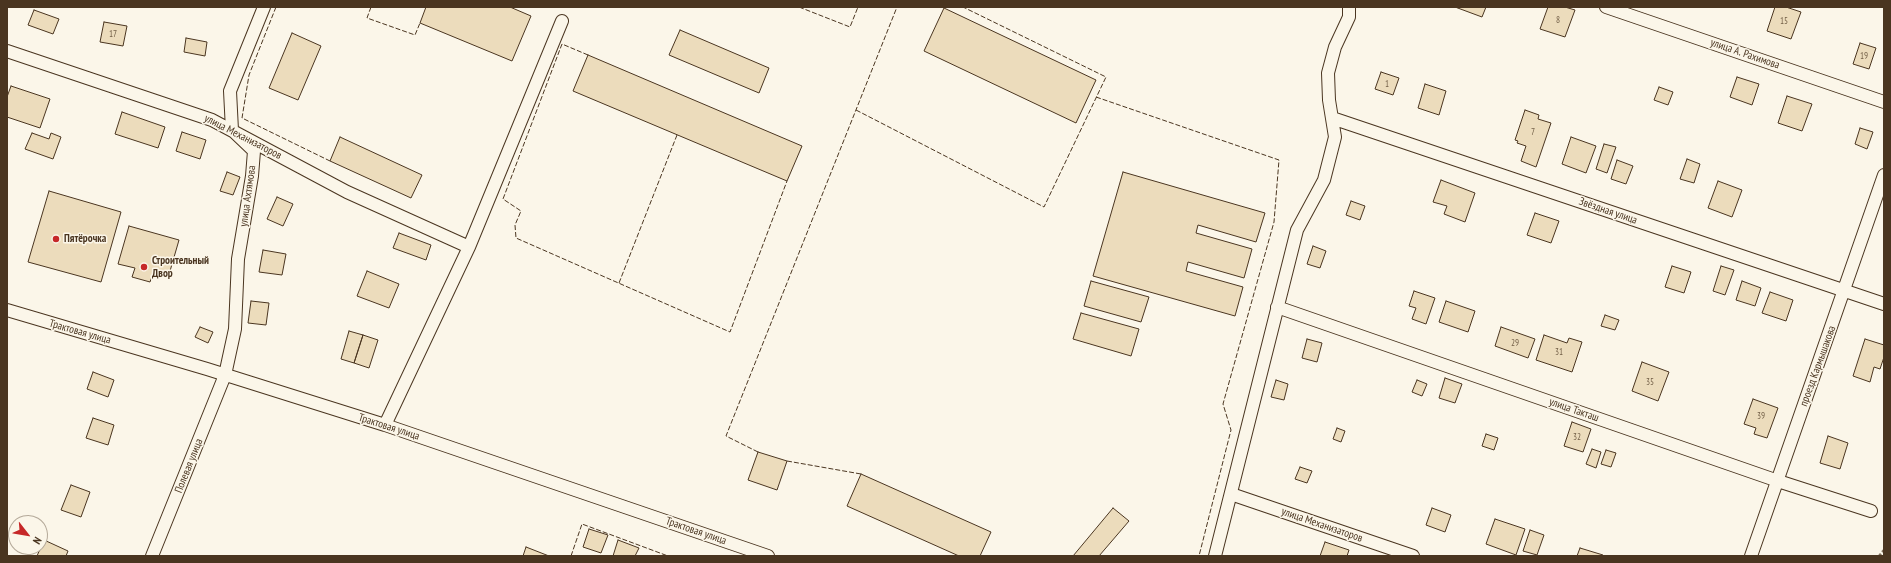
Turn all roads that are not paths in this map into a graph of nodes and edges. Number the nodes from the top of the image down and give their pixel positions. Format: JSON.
{"nodes":[{"id":1,"x":264,"y":7,"type":"edge"},
{"id":2,"x":1349,"y":7,"type":"edge"},
{"id":3,"x":1606,"y":7,"type":"edge"},
{"id":4,"x":562,"y":21,"type":"dead end"},
{"id":5,"x":7,"y":51,"type":"edge"},
{"id":6,"x":1884,"y":102,"type":"edge"},
{"id":7,"x":1332,"y":118,"type":"junction"},
{"id":8,"x":232,"y":130,"type":"junction"},
{"id":9,"x":1884,"y":176,"type":"edge"},
{"id":10,"x":469,"y":247,"type":"junction"},
{"id":11,"x":1845,"y":291,"type":"junction"},
{"id":12,"x":1884,"y":304,"type":"edge"},
{"id":13,"x":1278,"y":307,"type":"junction"},
{"id":14,"x":7,"y":310,"type":"edge"},
{"id":15,"x":225,"y":375,"type":"junction"},
{"id":16,"x":385,"y":425,"type":"junction"},
{"id":17,"x":1778,"y":481,"type":"junction"},
{"id":18,"x":1230,"y":494,"type":"junction"},
{"id":19,"x":1871,"y":511,"type":"dead end"},
{"id":20,"x":152,"y":556,"type":"edge"},
{"id":21,"x":768,"y":556,"type":"edge"},
{"id":22,"x":1215,"y":556,"type":"edge"},
{"id":23,"x":1413,"y":556,"type":"edge"},
{"id":24,"x":1751,"y":556,"type":"edge"}],
"edges":[{"from":1,"to":8,"type":"street"},
{"from":2,"to":7,"type":"street"},
{"from":3,"to":6,"type":"street","name":"улица А. Рахимова"},
{"from":4,"to":10,"type":"street"},
{"from":5,"to":8,"type":"street","name":"улица Механизаторов"},
{"from":7,"to":11,"type":"street","name":"Звёздная улица"},
{"from":7,"to":13,"type":"street"},
{"from":8,"to":10,"type":"street","name":"улица Механизаторов"},
{"from":8,"to":15,"type":"street","name":"улица Ахтямова"},
{"from":9,"to":11,"type":"street","name":"проезд Кармышакова"},
{"from":10,"to":16,"type":"street"},
{"from":11,"to":12,"type":"street","name":"Звёздная улица"},
{"from":11,"to":17,"type":"street","name":"проезд Кармышакова"},
{"from":13,"to":17,"type":"street","name":"улица Такташ"},
{"from":13,"to":18,"type":"street"},
{"from":14,"to":15,"type":"street","name":"Трактовая улица"},
{"from":15,"to":16,"type":"street","name":"Трактовая улица"},
{"from":15,"to":20,"type":"street","name":"Полевая улица"},
{"from":16,"to":21,"type":"street","name":"Трактовая улица"},
{"from":17,"to":19,"type":"street","name":"улица Такташ"},
{"from":17,"to":24,"type":"street","name":"проезд Кармышакова"},
{"from":18,"to":22,"type":"street"},
{"from":18,"to":23,"type":"street","name":"улица Механизаторов"}]}
